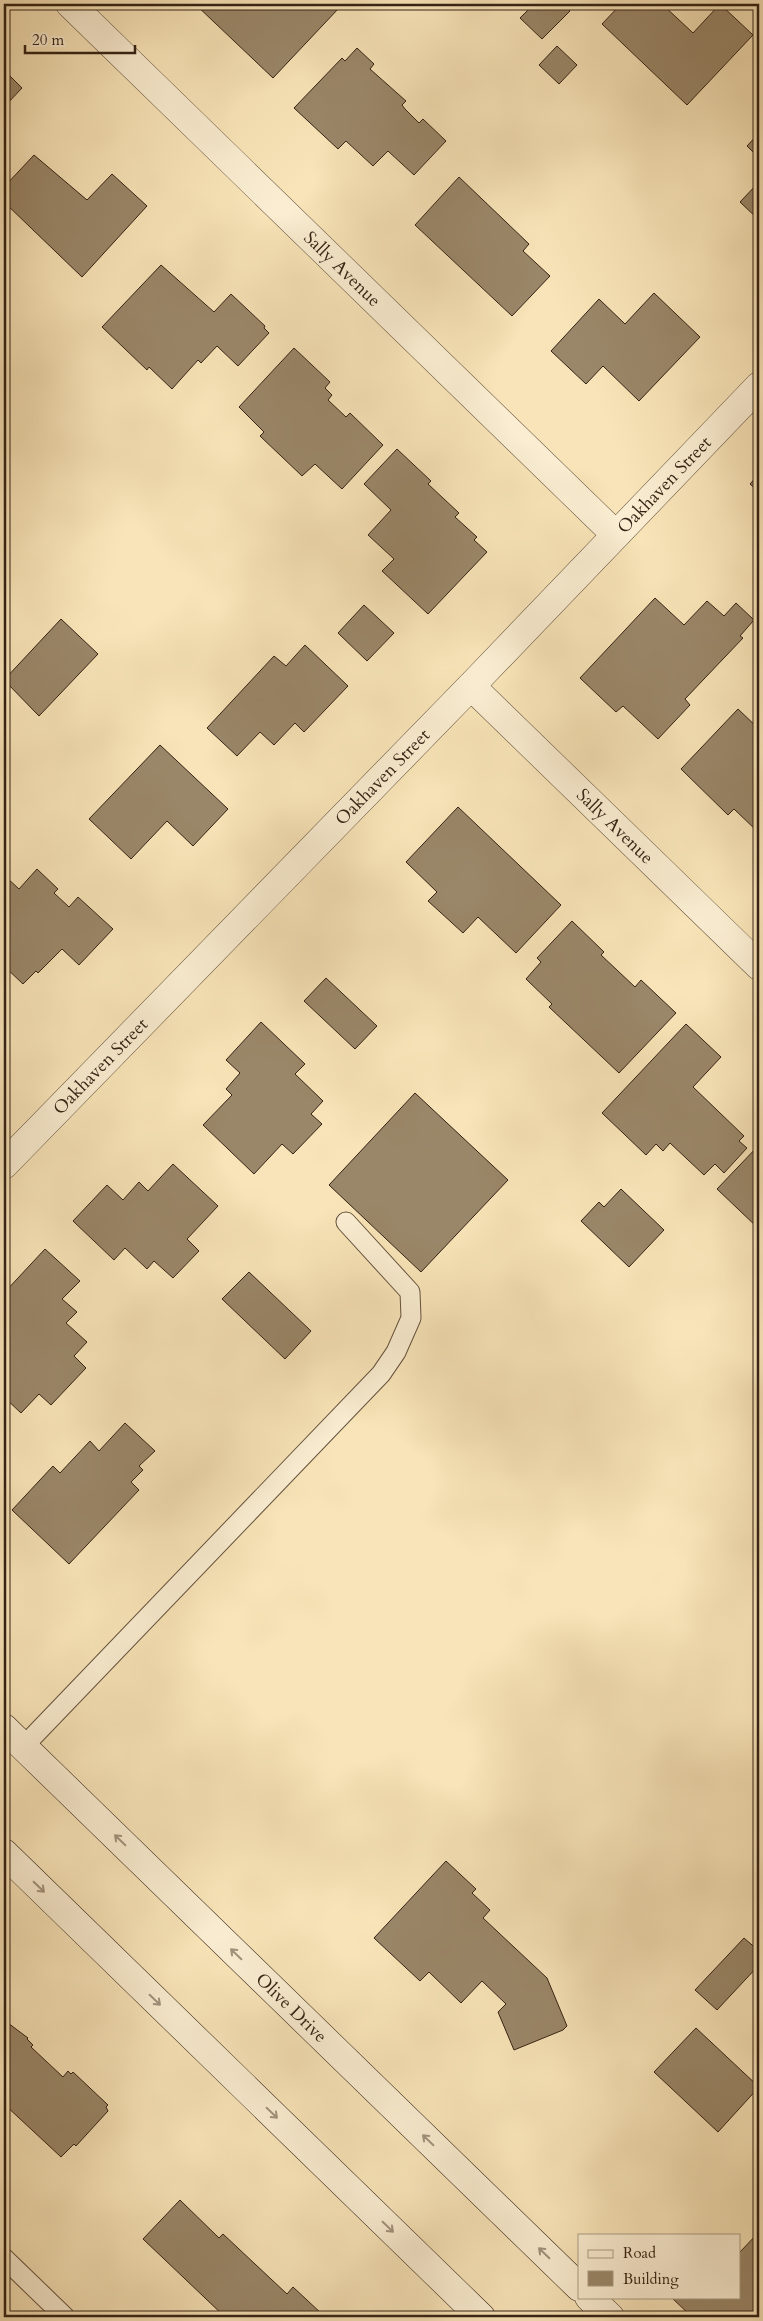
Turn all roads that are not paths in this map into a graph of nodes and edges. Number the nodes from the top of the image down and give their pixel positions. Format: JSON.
{"nodes":[{"id":1,"x":70,"y":4,"type":"edge"},
{"id":2,"x":759,"y":386,"type":"edge"},
{"id":3,"x":616,"y":535,"type":"junction"},
{"id":4,"x":471,"y":686,"type":"junction"},
{"id":5,"x":759,"y":966,"type":"edge"},
{"id":6,"x":4,"y":1165,"type":"edge"},
{"id":7,"x":346,"y":1222,"type":"dead end"},
{"id":8,"x":4,"y":1728,"type":"edge"},
{"id":9,"x":23,"y":1747,"type":"junction"},
{"id":10,"x":4,"y":1853,"type":"edge"},
{"id":11,"x":4,"y":2258,"type":"edge"},
{"id":12,"x":578,"y":2286,"type":"edge"},
{"id":13,"x":591,"y":2298,"type":"edge"},
{"id":14,"x":65,"y":2317,"type":"edge"},
{"id":15,"x":481,"y":2317,"type":"edge"},
{"id":16,"x":610,"y":2317,"type":"edge"}],
"edges":[{"from":1,"to":3,"type":"street","name":"Sally Avenue"},
{"from":2,"to":3,"type":"street","name":"Oakhaven Street"},
{"from":3,"to":4,"type":"street","name":"Oakhaven Street"},
{"from":4,"to":5,"type":"street","name":"Sally Avenue"},
{"from":4,"to":6,"type":"street","name":"Oakhaven Street"},
{"from":7,"to":9,"type":"lane"},
{"from":8,"to":9,"type":"street","name":"Olive Drive"},
{"from":12,"to":9,"type":"street","name":"Olive Drive","one_way":true},
{"from":10,"to":15,"type":"street","one_way":true},
{"from":11,"to":14,"type":"lane"},
{"from":13,"to":16,"type":"street"}]}
